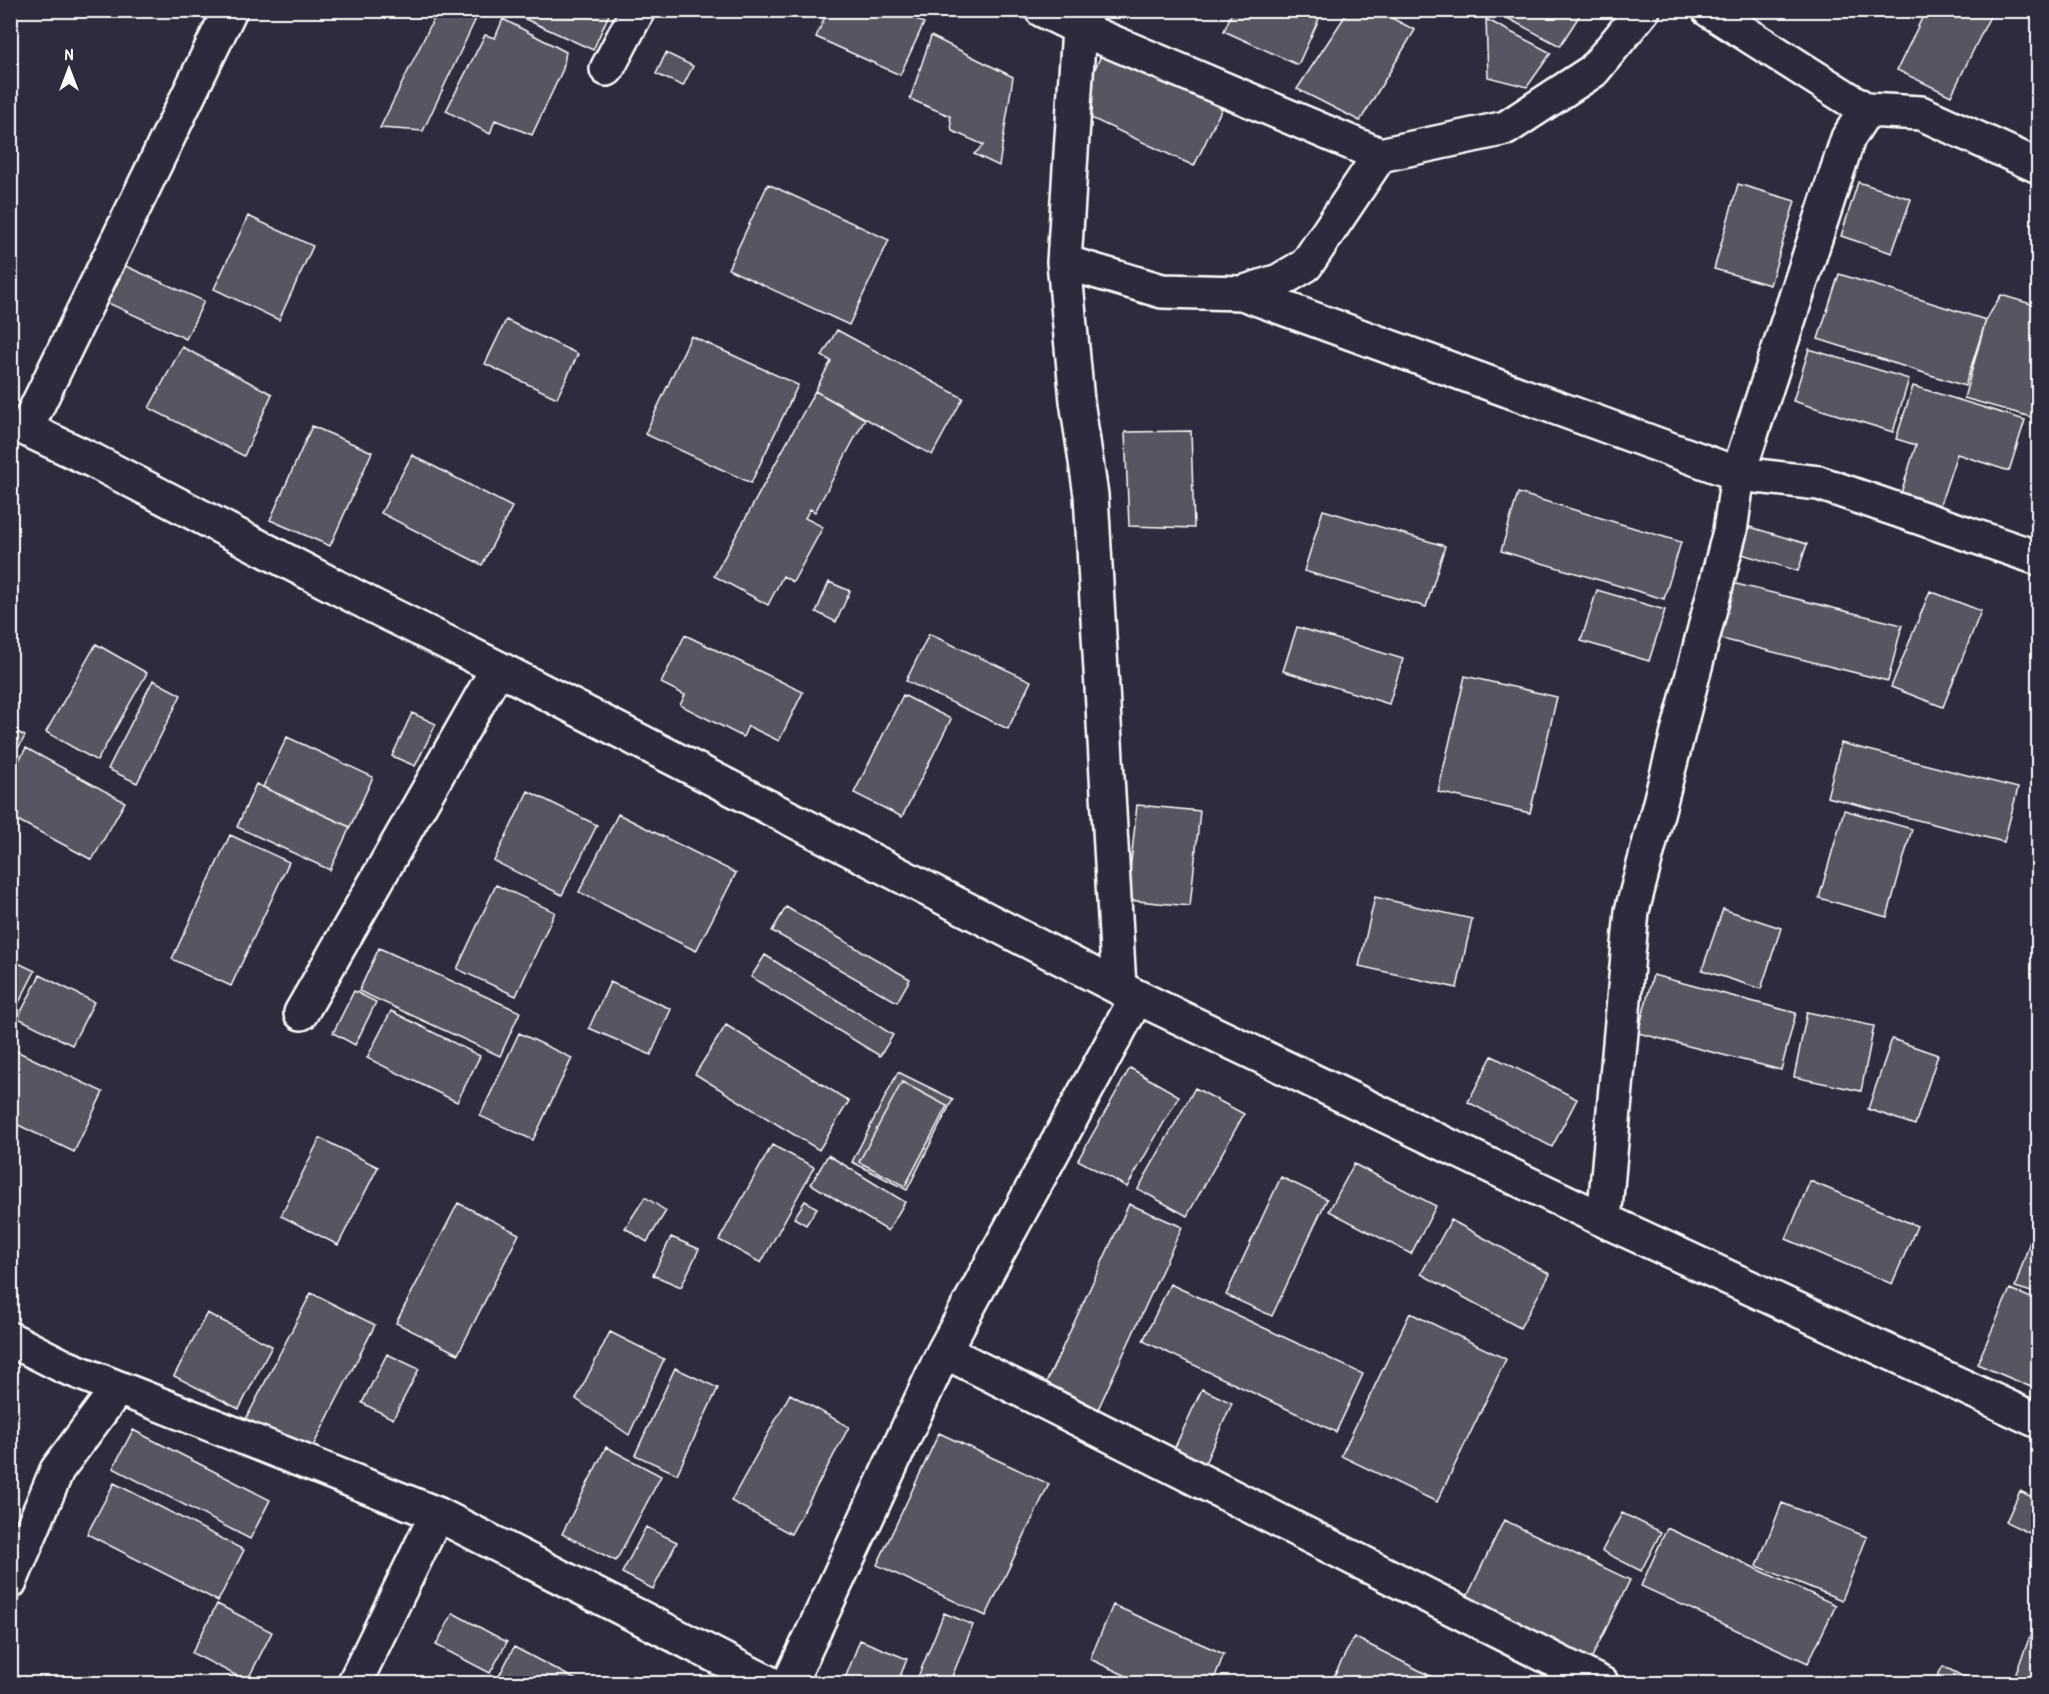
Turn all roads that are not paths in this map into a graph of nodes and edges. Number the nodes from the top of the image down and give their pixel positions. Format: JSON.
{"nodes":[{"id":1,"x":230,"y":10,"type":"edge"},
{"id":2,"x":638,"y":10,"type":"edge"},
{"id":3,"x":1042,"y":10,"type":"edge"},
{"id":4,"x":1643,"y":10,"type":"edge"},
{"id":5,"x":1709,"y":10,"type":"edge"},
{"id":6,"x":1083,"y":19,"type":"edge"},
{"id":7,"x":607,"y":69,"type":"dead end"},
{"id":8,"x":1866,"y":110,"type":"junction"},
{"id":9,"x":1380,"y":155,"type":"junction"},
{"id":10,"x":2038,"y":166,"type":"edge"},
{"id":11,"x":1064,"y":262,"type":"junction"},
{"id":12,"x":1242,"y":293,"type":"junction"},
{"id":13,"x":18,"y":426,"type":"edge"},
{"id":14,"x":1738,"y":474,"type":"junction"},
{"id":15,"x":2038,"y":558,"type":"edge"},
{"id":16,"x":498,"y":668,"type":"junction"},
{"id":17,"x":1128,"y":992,"type":"junction"},
{"id":18,"x":301,"y":1013,"type":"dead end"},
{"id":19,"x":1604,"y":1220,"type":"junction"},
{"id":20,"x":10,"y":1339,"type":"edge"},
{"id":21,"x":944,"y":1351,"type":"junction"},
{"id":22,"x":118,"y":1388,"type":"junction"},
{"id":23,"x":2038,"y":1421,"type":"edge"},
{"id":24,"x":437,"y":1514,"type":"junction"},
{"id":25,"x":10,"y":1582,"type":"edge"},
{"id":26,"x":354,"y":1683,"type":"edge"},
{"id":27,"x":771,"y":1683,"type":"edge"},
{"id":28,"x":789,"y":1683,"type":"edge"},
{"id":29,"x":1602,"y":1683,"type":"edge"}],
"edges":[{"from":1,"to":13,"type":"street"},
{"from":2,"to":7,"type":"street"},
{"from":3,"to":6,"type":"street"},
{"from":4,"to":9,"type":"street"},
{"from":5,"to":8,"type":"street"},
{"from":6,"to":9,"type":"street"},
{"from":6,"to":11,"type":"street"},
{"from":8,"to":10,"type":"street"},
{"from":8,"to":14,"type":"street"},
{"from":9,"to":12,"type":"street"},
{"from":11,"to":12,"type":"street"},
{"from":11,"to":17,"type":"street"},
{"from":12,"to":14,"type":"street"},
{"from":13,"to":16,"type":"street"},
{"from":14,"to":15,"type":"street"},
{"from":14,"to":19,"type":"street"},
{"from":16,"to":17,"type":"street"},
{"from":16,"to":18,"type":"street"},
{"from":17,"to":19,"type":"street"},
{"from":17,"to":21,"type":"street"},
{"from":19,"to":23,"type":"street"},
{"from":20,"to":22,"type":"street"},
{"from":21,"to":28,"type":"street"},
{"from":21,"to":29,"type":"street"},
{"from":22,"to":24,"type":"street"},
{"from":22,"to":25,"type":"street"},
{"from":24,"to":26,"type":"street"},
{"from":24,"to":27,"type":"street"}]}
